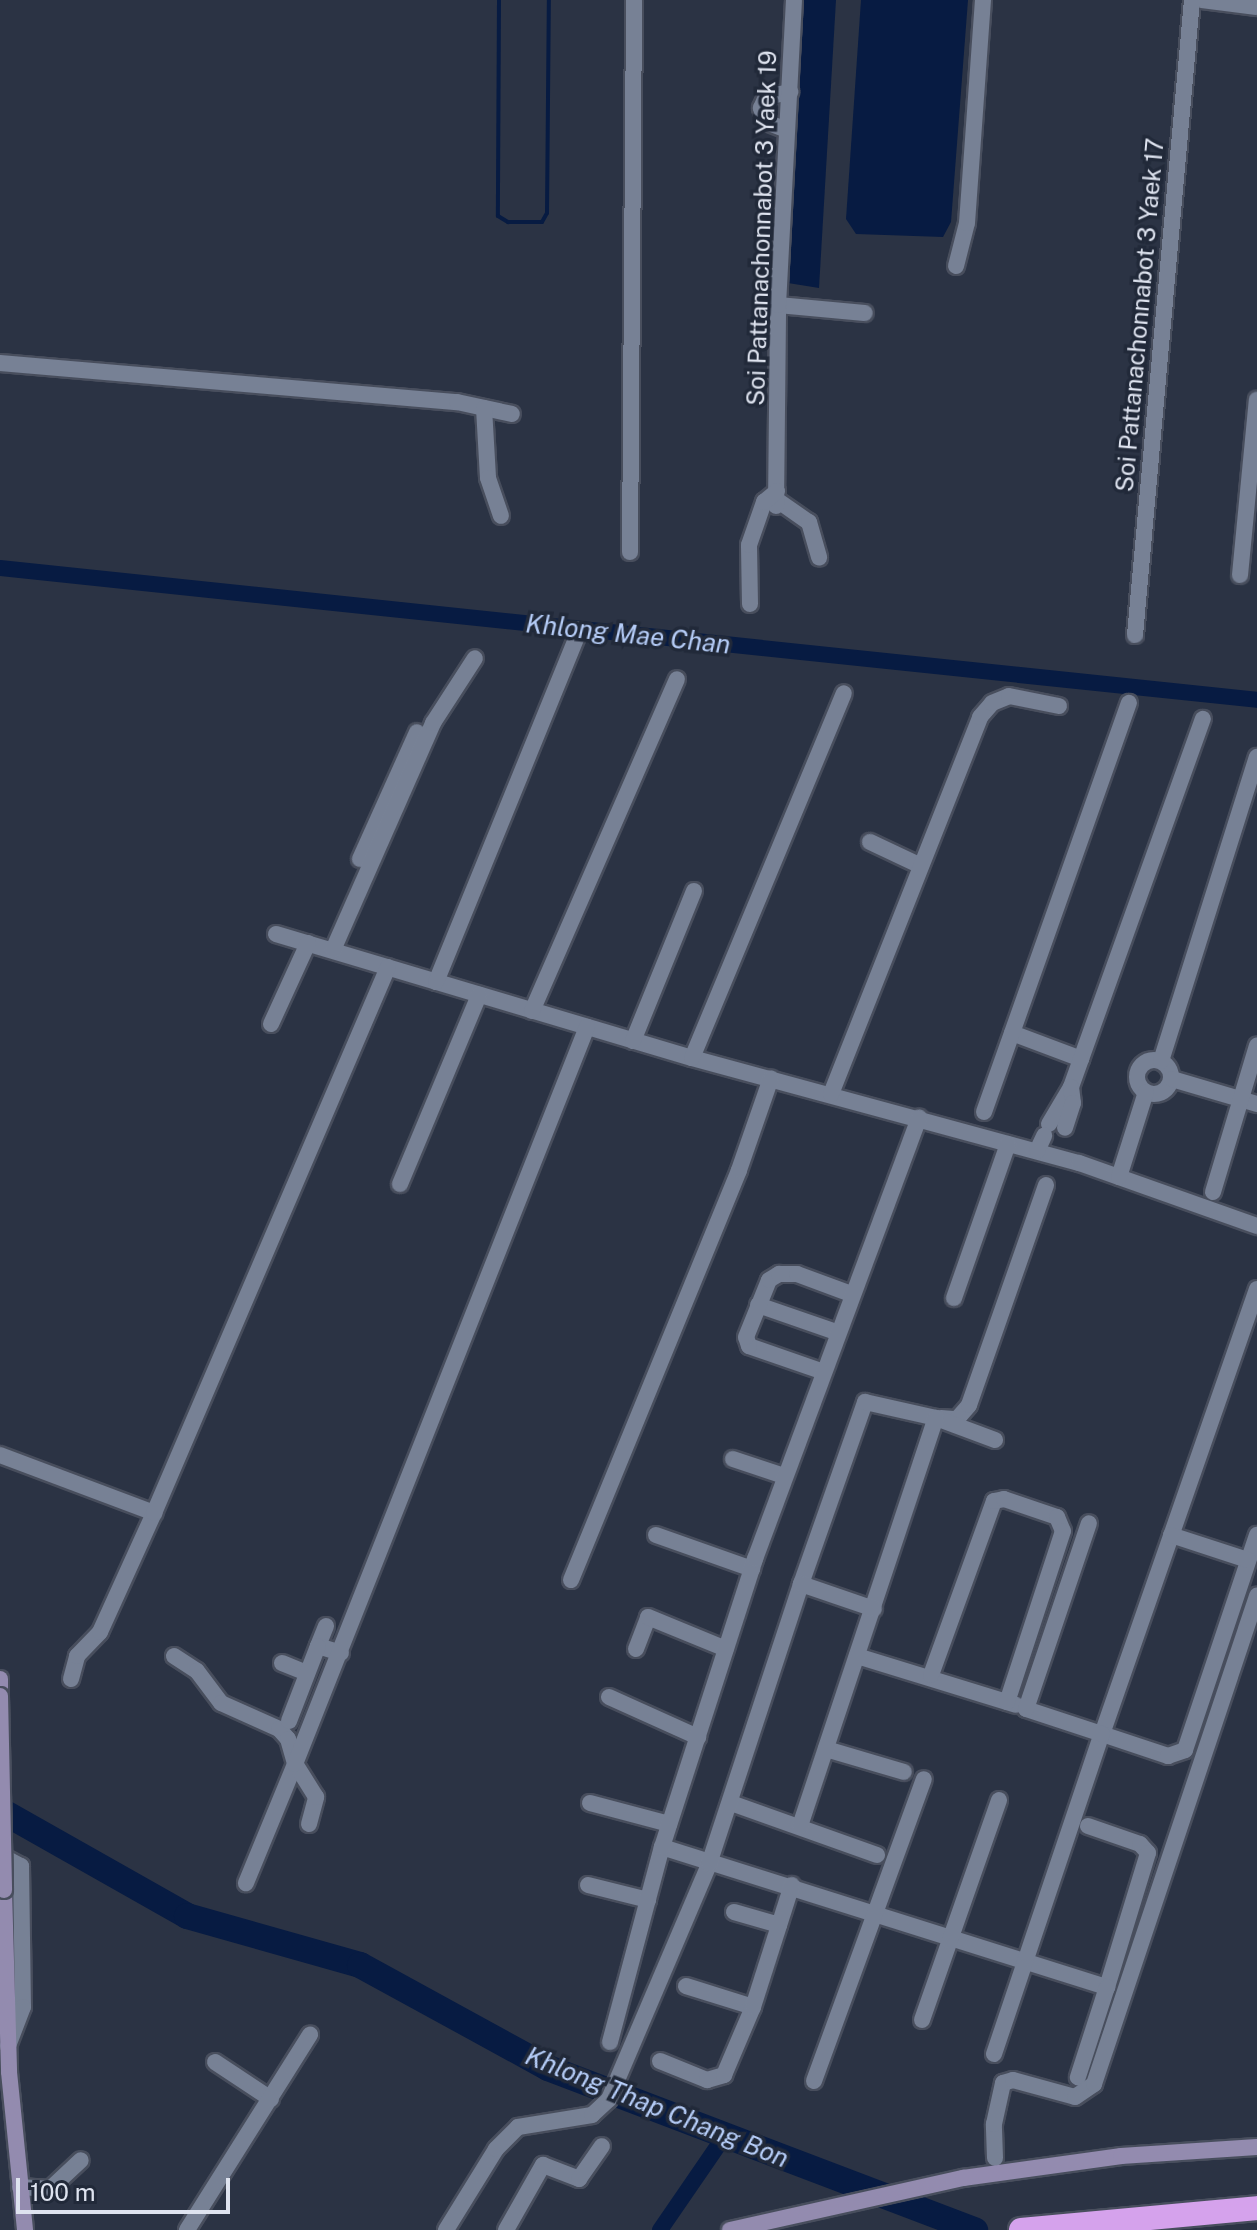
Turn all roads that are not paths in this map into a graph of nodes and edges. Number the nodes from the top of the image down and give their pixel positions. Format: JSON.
{"nodes":[{"id":1,"x":634,"y":0,"type":"edge"},
{"id":2,"x":794,"y":0,"type":"edge"},
{"id":3,"x":983,"y":0,"type":"edge"},
{"id":4,"x":1192,"y":0,"type":"edge"},
{"id":5,"x":1202,"y":0,"type":"edge"},
{"id":6,"x":1257,"y":7,"type":"edge"},
{"id":7,"x":790,"y":92,"type":"junction"},
{"id":8,"x":787,"y":130,"type":"junction"},
{"id":9,"x":956,"y":266,"type":"dead end"},
{"id":10,"x":778,"y":305,"type":"junction"},
{"id":11,"x":865,"y":313,"type":"dead end"},
{"id":12,"x":0,"y":363,"type":"edge"},
{"id":13,"x":1257,"y":400,"type":"edge"},
{"id":14,"x":484,"y":408,"type":"junction"},
{"id":15,"x":512,"y":414,"type":"dead end"},
{"id":16,"x":777,"y":499,"type":"junction"},
{"id":17,"x":501,"y":516,"type":"dead end"},
{"id":18,"x":630,"y":552,"type":"dead end"},
{"id":19,"x":819,"y":558,"type":"dead end"},
{"id":20,"x":1240,"y":575,"type":"dead end"},
{"id":21,"x":750,"y":604,"type":"dead end"},
{"id":22,"x":579,"y":631,"type":"dead end"},
{"id":23,"x":1135,"y":635,"type":"dead end"},
{"id":24,"x":475,"y":658,"type":"dead end"},
{"id":25,"x":677,"y":679,"type":"dead end"},
{"id":26,"x":844,"y":693,"type":"dead end"},
{"id":27,"x":1129,"y":703,"type":"dead end"},
{"id":28,"x":1059,"y":706,"type":"dead end"},
{"id":29,"x":1203,"y":719,"type":"dead end"},
{"id":30,"x":417,"y":732,"type":"dead end"},
{"id":31,"x":1257,"y":757,"type":"edge"},
{"id":32,"x":374,"y":842,"type":"junction"},
{"id":33,"x":870,"y":842,"type":"dead end"},
{"id":34,"x":360,"y":859,"type":"dead end"},
{"id":35,"x":921,"y":866,"type":"junction"},
{"id":36,"x":694,"y":891,"type":"dead end"},
{"id":37,"x":276,"y":934,"type":"dead end"},
{"id":38,"x":308,"y":943,"type":"junction"},
{"id":39,"x":333,"y":950,"type":"junction"},
{"id":40,"x":388,"y":967,"type":"junction"},
{"id":41,"x":436,"y":982,"type":"junction"},
{"id":42,"x":479,"y":995,"type":"junction"},
{"id":43,"x":532,"y":1011,"type":"junction"},
{"id":44,"x":271,"y":1024,"type":"dead end"},
{"id":45,"x":587,"y":1027,"type":"junction"},
{"id":46,"x":1012,"y":1033,"type":"junction"},
{"id":47,"x":633,"y":1041,"type":"junction"},
{"id":48,"x":1257,"y":1045,"type":"edge"},
{"id":49,"x":692,"y":1058,"type":"junction"},
{"id":50,"x":1081,"y":1059,"type":"junction"},
{"id":51,"x":1161,"y":1061,"type":"junction"},
{"id":52,"x":771,"y":1078,"type":"junction"},
{"id":53,"x":1172,"y":1079,"type":"junction"},
{"id":54,"x":1146,"y":1092,"type":"junction"},
{"id":55,"x":831,"y":1094,"type":"junction"},
{"id":56,"x":1249,"y":1102,"type":"edge"},
{"id":57,"x":984,"y":1112,"type":"dead end"},
{"id":58,"x":919,"y":1118,"type":"junction"},
{"id":59,"x":1052,"y":1139,"type":"junction"},
{"id":60,"x":1008,"y":1144,"type":"junction"},
{"id":61,"x":1119,"y":1177,"type":"junction"},
{"id":62,"x":400,"y":1184,"type":"dead end"},
{"id":63,"x":1046,"y":1185,"type":"dead end"},
{"id":64,"x":1213,"y":1192,"type":"dead end"},
{"id":65,"x":1257,"y":1226,"type":"edge"},
{"id":66,"x":1257,"y":1289,"type":"edge"},
{"id":67,"x":851,"y":1294,"type":"junction"},
{"id":68,"x":954,"y":1298,"type":"dead end"},
{"id":69,"x":758,"y":1305,"type":"junction"},
{"id":70,"x":836,"y":1332,"type":"junction"},
{"id":71,"x":821,"y":1371,"type":"junction"},
{"id":72,"x":936,"y":1418,"type":"junction"},
{"id":73,"x":995,"y":1440,"type":"dead end"},
{"id":74,"x":0,"y":1455,"type":"edge"},
{"id":75,"x":733,"y":1459,"type":"dead end"},
{"id":76,"x":784,"y":1476,"type":"junction"},
{"id":77,"x":154,"y":1513,"type":"junction"},
{"id":78,"x":1089,"y":1523,"type":"dead end"},
{"id":79,"x":656,"y":1535,"type":"dead end"},
{"id":80,"x":1171,"y":1535,"type":"junction"},
{"id":81,"x":1257,"y":1535,"type":"edge"},
{"id":82,"x":1248,"y":1560,"type":"junction"},
{"id":83,"x":752,"y":1569,"type":"junction"},
{"id":84,"x":571,"y":1580,"type":"dead end"},
{"id":85,"x":801,"y":1584,"type":"junction"},
{"id":86,"x":1257,"y":1596,"type":"edge"},
{"id":87,"x":874,"y":1609,"type":"junction"},
{"id":88,"x":326,"y":1626,"type":"dead end"},
{"id":89,"x":318,"y":1646,"type":"junction"},
{"id":90,"x":636,"y":1649,"type":"dead end"},
{"id":91,"x":726,"y":1649,"type":"junction"},
{"id":92,"x":341,"y":1653,"type":"junction"},
{"id":93,"x":174,"y":1656,"type":"dead end"},
{"id":94,"x":857,"y":1656,"type":"junction"},
{"id":95,"x":282,"y":1663,"type":"dead end"},
{"id":96,"x":307,"y":1673,"type":"junction"},
{"id":97,"x":931,"y":1675,"type":"junction"},
{"id":98,"x":0,"y":1679,"type":"edge"},
{"id":99,"x":71,"y":1679,"type":"dead end"},
{"id":100,"x":0,"y":1696,"type":"edge"},
{"id":101,"x":609,"y":1697,"type":"dead end"},
{"id":102,"x":1007,"y":1702,"type":"junction"},
{"id":103,"x":1026,"y":1709,"type":"junction"},
{"id":104,"x":289,"y":1721,"type":"dead end"},
{"id":105,"x":1102,"y":1734,"type":"junction"},
{"id":106,"x":698,"y":1737,"type":"junction"},
{"id":107,"x":826,"y":1749,"type":"junction"},
{"id":108,"x":295,"y":1764,"type":"junction"},
{"id":109,"x":904,"y":1772,"type":"dead end"},
{"id":110,"x":924,"y":1779,"type":"dead end"},
{"id":111,"x":999,"y":1800,"type":"dead end"},
{"id":112,"x":590,"y":1803,"type":"dead end"},
{"id":113,"x":731,"y":1803,"type":"junction"},
{"id":114,"x":309,"y":1824,"type":"dead end"},
{"id":115,"x":669,"y":1824,"type":"junction"},
{"id":116,"x":800,"y":1826,"type":"junction"},
{"id":117,"x":1088,"y":1826,"type":"dead end"},
{"id":118,"x":662,"y":1847,"type":"junction"},
{"id":119,"x":0,"y":1855,"type":"edge"},
{"id":120,"x":877,"y":1855,"type":"dead end"},
{"id":121,"x":709,"y":1864,"type":"junction"},
{"id":122,"x":246,"y":1883,"type":"dead end"},
{"id":123,"x":588,"y":1885,"type":"dead end"},
{"id":124,"x":792,"y":1885,"type":"junction"},
{"id":125,"x":648,"y":1900,"type":"junction"},
{"id":126,"x":875,"y":1911,"type":"junction"},
{"id":127,"x":734,"y":1912,"type":"dead end"},
{"id":128,"x":779,"y":1925,"type":"junction"},
{"id":129,"x":951,"y":1938,"type":"junction"},
{"id":130,"x":1024,"y":1961,"type":"junction"},
{"id":131,"x":686,"y":1986,"type":"dead end"},
{"id":132,"x":1107,"y":1987,"type":"junction"},
{"id":133,"x":753,"y":2007,"type":"junction"},
{"id":134,"x":922,"y":2020,"type":"dead end"},
{"id":135,"x":310,"y":2035,"type":"dead end"},
{"id":136,"x":610,"y":2042,"type":"dead end"},
{"id":137,"x":8,"y":2047,"type":"junction"},
{"id":138,"x":994,"y":2054,"type":"dead end"},
{"id":139,"x":660,"y":2061,"type":"dead end"},
{"id":140,"x":215,"y":2062,"type":"dead end"},
{"id":141,"x":1078,"y":2077,"type":"dead end"},
{"id":142,"x":814,"y":2081,"type":"dead end"},
{"id":143,"x":271,"y":2099,"type":"junction"},
{"id":144,"x":602,"y":2146,"type":"dead end"},
{"id":145,"x":1257,"y":2147,"type":"edge"},
{"id":146,"x":995,"y":2158,"type":"dead end"},
{"id":147,"x":81,"y":2160,"type":"dead end"},
{"id":148,"x":20,"y":2187,"type":"junction"},
{"id":149,"x":1257,"y":2208,"type":"edge"},
{"id":150,"x":25,"y":2230,"type":"edge"},
{"id":151,"x":187,"y":2230,"type":"edge"},
{"id":152,"x":446,"y":2230,"type":"edge"},
{"id":153,"x":506,"y":2230,"type":"edge"},
{"id":154,"x":730,"y":2230,"type":"edge"},
{"id":155,"x":1021,"y":2230,"type":"edge"}],
"edges":[{"from":1,"to":18,"type":"street"},
{"from":2,"to":7,"type":"street","name":"Soi Pattanachonnabot 3 Yaek 19"},
{"from":3,"to":9,"type":"street"},
{"from":4,"to":23,"type":"street","name":"Soi Pattanachonnabot 3 Yaek 17"},
{"from":5,"to":6,"type":"street"},
{"from":7,"to":8,"type":"street","name":"Soi Pattanachonnabot 3 Yaek 19"},
{"from":7,"to":8,"type":"street"},
{"from":8,"to":10,"type":"street","name":"Soi Pattanachonnabot 3 Yaek 19"},
{"from":10,"to":11,"type":"street"},
{"from":10,"to":16,"type":"street","name":"Soi Pattanachonnabot 3 Yaek 19"},
{"from":12,"to":14,"type":"street"},
{"from":13,"to":20,"type":"street"},
{"from":14,"to":15,"type":"street"},
{"from":14,"to":17,"type":"street"},
{"from":16,"to":19,"type":"street"},
{"from":16,"to":21,"type":"street"},
{"from":22,"to":41,"type":"street"},
{"from":24,"to":32,"type":"street"},
{"from":25,"to":43,"type":"street"},
{"from":26,"to":49,"type":"street"},
{"from":27,"to":46,"type":"street"},
{"from":28,"to":35,"type":"street"},
{"from":29,"to":50,"type":"street"},
{"from":30,"to":32,"type":"street"},
{"from":31,"to":51,"type":"street"},
{"from":32,"to":34,"type":"street"},
{"from":32,"to":39,"type":"street"},
{"from":33,"to":35,"type":"street"},
{"from":35,"to":55,"type":"street"},
{"from":36,"to":47,"type":"street"},
{"from":37,"to":38,"type":"street"},
{"from":38,"to":39,"type":"street"},
{"from":38,"to":44,"type":"street"},
{"from":39,"to":40,"type":"street"},
{"from":40,"to":41,"type":"street"},
{"from":40,"to":77,"type":"street"},
{"from":41,"to":42,"type":"street"},
{"from":42,"to":43,"type":"street"},
{"from":42,"to":62,"type":"street"},
{"from":43,"to":45,"type":"street"},
{"from":45,"to":47,"type":"street"},
{"from":45,"to":92,"type":"street"},
{"from":46,"to":50,"type":"street"},
{"from":46,"to":57,"type":"street"},
{"from":47,"to":49,"type":"street"},
{"from":48,"to":56,"type":"street"},
{"from":49,"to":52,"type":"street"},
{"from":50,"to":59,"type":"street"},
{"from":51,"to":53,"type":"street"},
{"from":51,"to":54,"type":"street"},
{"from":52,"to":55,"type":"street"},
{"from":52,"to":84,"type":"street"},
{"from":53,"to":54,"type":"street"},
{"from":53,"to":56,"type":"street"},
{"from":54,"to":61,"type":"street"},
{"from":55,"to":58,"type":"street"},
{"from":56,"to":64,"type":"street"},
{"from":58,"to":60,"type":"street"},
{"from":58,"to":67,"type":"street"},
{"from":59,"to":60,"type":"street"},
{"from":59,"to":61,"type":"street"},
{"from":60,"to":68,"type":"street"},
{"from":61,"to":65,"type":"street"},
{"from":63,"to":72,"type":"street"},
{"from":66,"to":80,"type":"street"},
{"from":67,"to":69,"type":"street"},
{"from":67,"to":70,"type":"street"},
{"from":69,"to":70,"type":"street"},
{"from":69,"to":71,"type":"street"},
{"from":70,"to":71,"type":"street"},
{"from":71,"to":76,"type":"street"},
{"from":72,"to":73,"type":"street"},
{"from":72,"to":85,"type":"street"},
{"from":72,"to":87,"type":"street"},
{"from":74,"to":77,"type":"street"},
{"from":75,"to":76,"type":"street"},
{"from":76,"to":83,"type":"street"},
{"from":77,"to":99,"type":"street"},
{"from":78,"to":103,"type":"street"},
{"from":79,"to":83,"type":"street"},
{"from":80,"to":82,"type":"street"},
{"from":80,"to":105,"type":"street"},
{"from":81,"to":82,"type":"street"},
{"from":82,"to":105,"type":"street"},
{"from":83,"to":91,"type":"street"},
{"from":85,"to":87,"type":"street"},
{"from":85,"to":113,"type":"street"},
{"from":86,"to":146,"type":"street"},
{"from":87,"to":94,"type":"street"},
{"from":88,"to":89,"type":"street"},
{"from":89,"to":92,"type":"street"},
{"from":89,"to":96,"type":"street"},
{"from":90,"to":91,"type":"street"},
{"from":91,"to":106,"type":"street"},
{"from":92,"to":108,"type":"street"},
{"from":93,"to":108,"type":"street"},
{"from":94,"to":97,"type":"street"},
{"from":94,"to":107,"type":"street"},
{"from":95,"to":96,"type":"street"},
{"from":96,"to":104,"type":"street"},
{"from":97,"to":102,"type":"street"},
{"from":97,"to":102,"type":"street"},
{"from":98,"to":100,"type":"main road"},
{"from":100,"to":137,"type":"main road","bridge":true},
{"from":101,"to":106,"type":"street"},
{"from":102,"to":103,"type":"street"},
{"from":103,"to":105,"type":"street"},
{"from":105,"to":130,"type":"street"},
{"from":106,"to":115,"type":"street"},
{"from":107,"to":109,"type":"street"},
{"from":107,"to":116,"type":"street"},
{"from":108,"to":114,"type":"street"},
{"from":108,"to":122,"type":"street"},
{"from":110,"to":126,"type":"street"},
{"from":111,"to":129,"type":"street"},
{"from":112,"to":115,"type":"street"},
{"from":113,"to":116,"type":"street"},
{"from":113,"to":121,"type":"street"},
{"from":115,"to":118,"type":"street"},
{"from":116,"to":120,"type":"street"},
{"from":117,"to":132,"type":"street"},
{"from":118,"to":121,"type":"street"},
{"from":118,"to":125,"type":"street"},
{"from":119,"to":137,"type":"street"},
{"from":121,"to":124,"type":"street"},
{"from":121,"to":152,"type":"street"},
{"from":123,"to":125,"type":"street"},
{"from":124,"to":126,"type":"street"},
{"from":124,"to":128,"type":"street"},
{"from":125,"to":136,"type":"street"},
{"from":126,"to":129,"type":"street"},
{"from":126,"to":142,"type":"street"},
{"from":127,"to":128,"type":"street"},
{"from":128,"to":133,"type":"street"},
{"from":129,"to":130,"type":"street"},
{"from":129,"to":134,"type":"street"},
{"from":130,"to":132,"type":"street"},
{"from":130,"to":138,"type":"street"},
{"from":131,"to":133,"type":"street"},
{"from":132,"to":141,"type":"street"},
{"from":133,"to":139,"type":"street"},
{"from":135,"to":143,"type":"street"},
{"from":137,"to":148,"type":"main road"},
{"from":140,"to":143,"type":"street"},
{"from":143,"to":151,"type":"street"},
{"from":144,"to":153,"type":"street"},
{"from":145,"to":154,"type":"main road"},
{"from":147,"to":148,"type":"street"},
{"from":148,"to":150,"type":"main road"},
{"from":149,"to":155,"type":"highway"}]}
